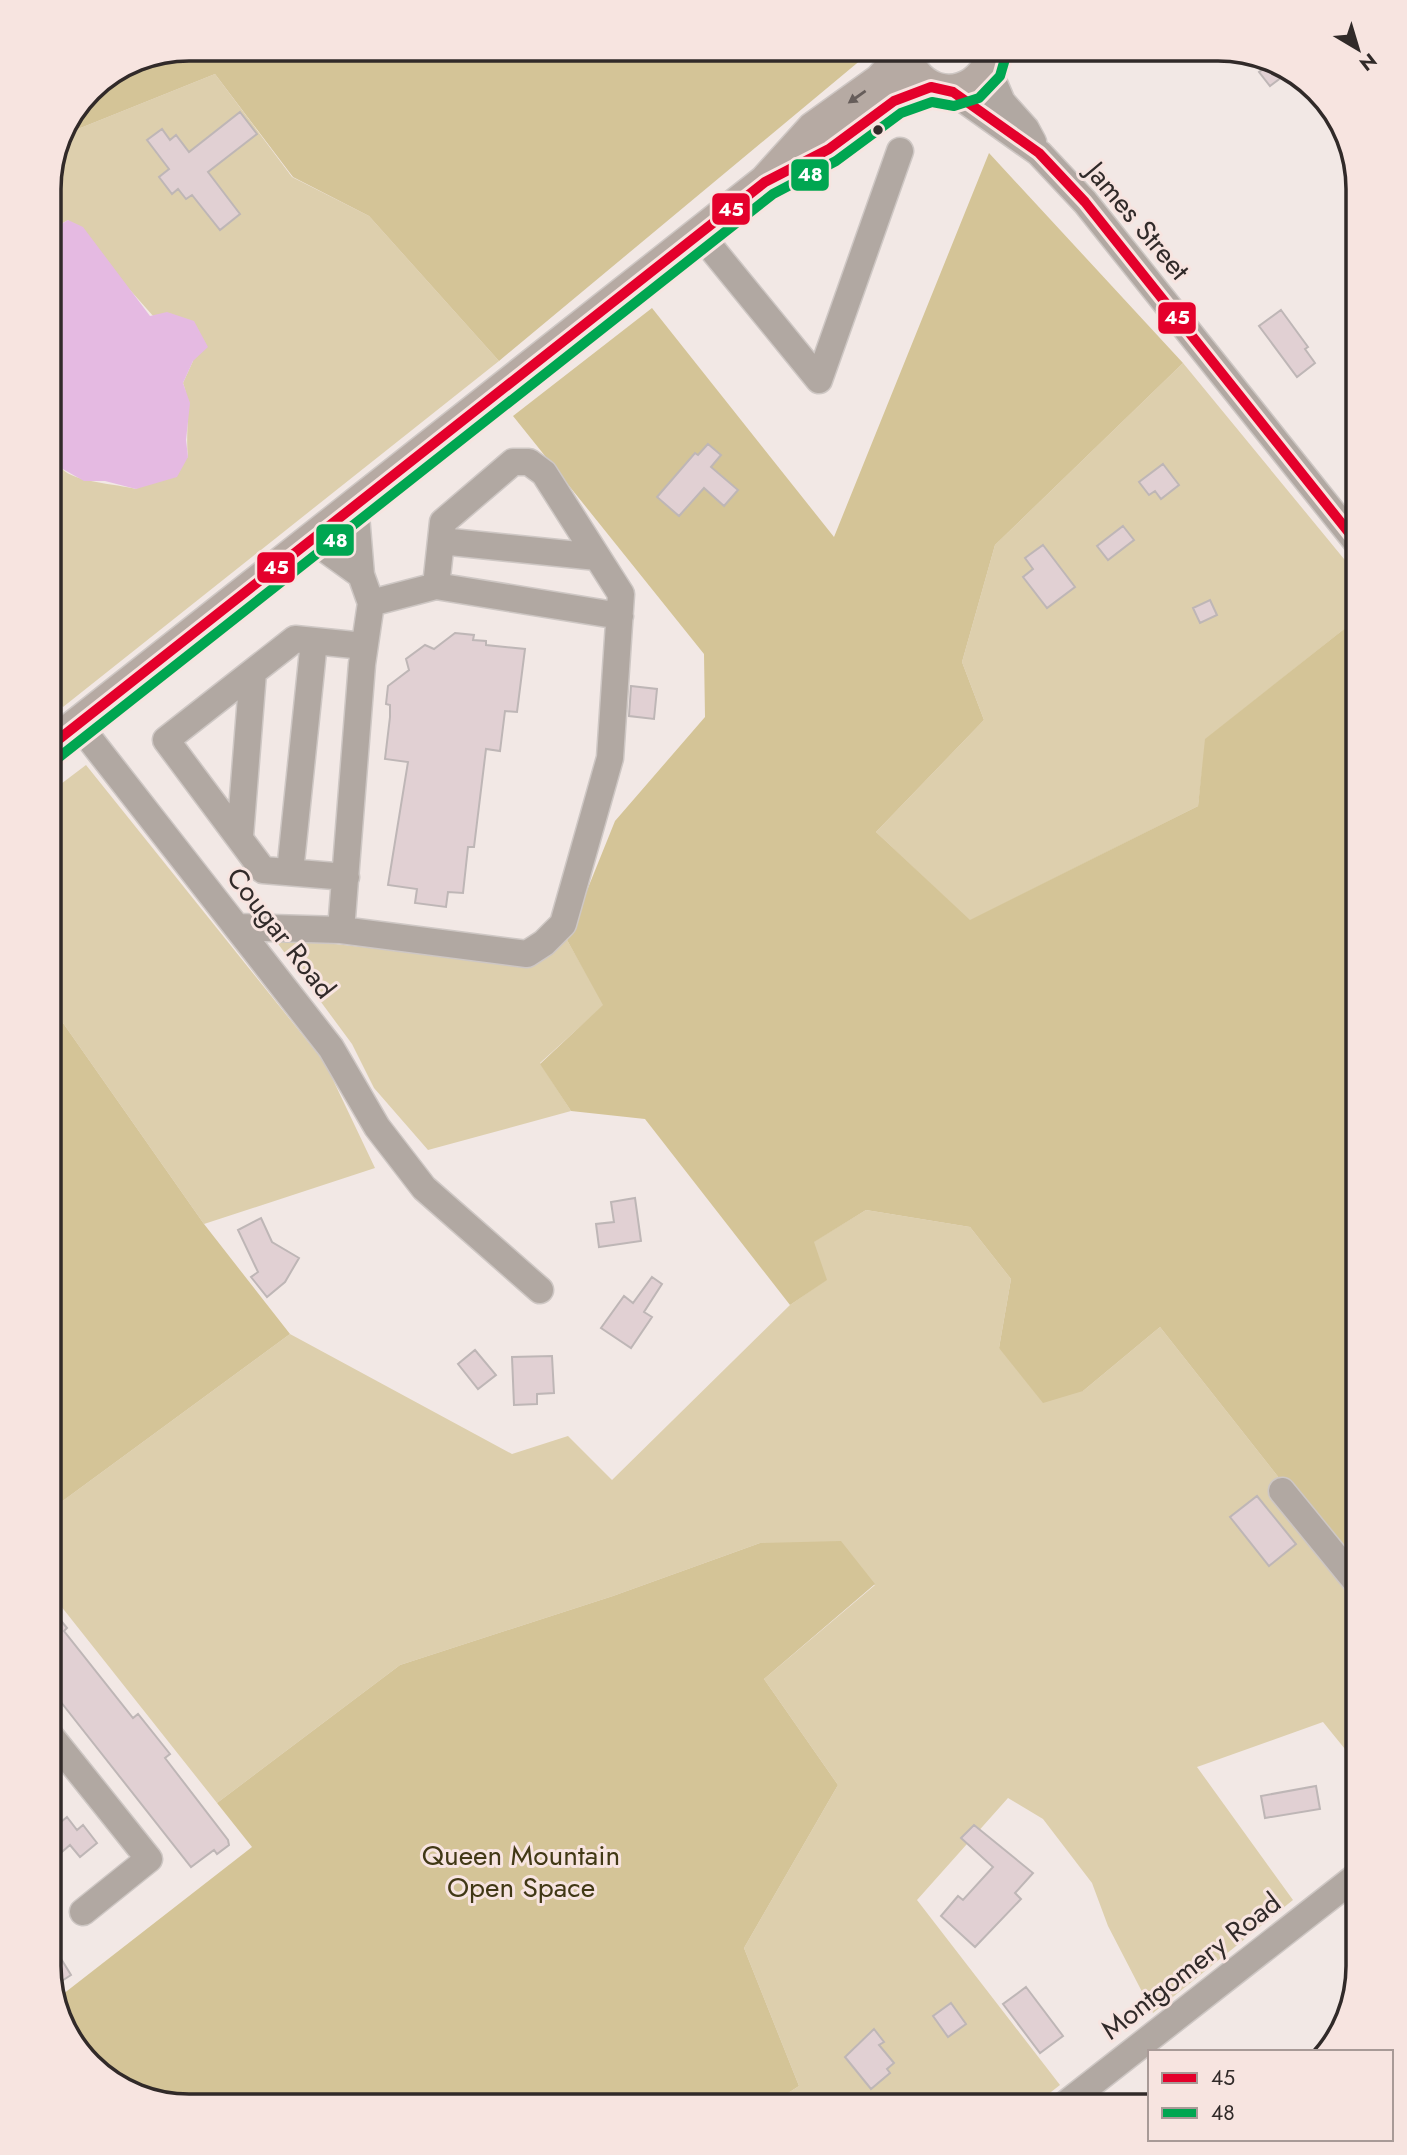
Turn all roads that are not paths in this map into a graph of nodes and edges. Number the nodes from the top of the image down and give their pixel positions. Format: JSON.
{"nodes":[{"id":1,"x":897,"y":62,"type":"edge"},
{"id":2,"x":910,"y":62,"type":"edge"},
{"id":3,"x":989,"y":62,"type":"edge"},
{"id":4,"x":992,"y":62,"type":"edge"},
{"id":5,"x":942,"y":90,"type":"junction"},
{"id":6,"x":900,"y":151,"type":"dead end"},
{"id":7,"x":1039,"y":153,"type":"junction"},
{"id":8,"x":765,"y":182,"type":"junction"},
{"id":9,"x":699,"y":233,"type":"junction"},
{"id":10,"x":355,"y":504,"type":"junction"},
{"id":11,"x":1346,"y":529,"type":"edge"},
{"id":12,"x":311,"y":539,"type":"junction"},
{"id":13,"x":441,"y":541,"type":"junction"},
{"id":14,"x":597,"y":557,"type":"junction"},
{"id":15,"x":360,"y":576,"type":"junction"},
{"id":16,"x":436,"y":586,"type":"junction"},
{"id":17,"x":371,"y":603,"type":"junction"},
{"id":18,"x":620,"y":616,"type":"junction"},
{"id":19,"x":314,"y":641,"type":"junction"},
{"id":20,"x":365,"y":646,"type":"junction"},
{"id":21,"x":253,"y":672,"type":"junction"},
{"id":22,"x":78,"y":724,"type":"junction"},
{"id":23,"x":62,"y":737,"type":"edge"},
{"id":24,"x":240,"y":836,"type":"junction"},
{"id":25,"x":290,"y":872,"type":"junction"},
{"id":26,"x":346,"y":877,"type":"junction"},
{"id":27,"x":237,"y":927,"type":"junction"},
{"id":28,"x":341,"y":930,"type":"junction"},
{"id":29,"x":540,"y":1290,"type":"dead end"},
{"id":30,"x":1282,"y":1491,"type":"dead end"},
{"id":31,"x":1346,"y":1569,"type":"edge"},
{"id":32,"x":61,"y":1749,"type":"edge"},
{"id":33,"x":1346,"y":1884,"type":"edge"},
{"id":34,"x":83,"y":1912,"type":"dead end"},
{"id":35,"x":1078,"y":2094,"type":"edge"}],
"edges":[{"from":1,"to":8,"type":"main road","one_way":true},
{"from":2,"to":5,"type":"main road"},
{"from":3,"to":5,"type":"main road"},
{"from":4,"to":7,"type":"street"},
{"from":5,"to":7,"type":"street","name":"James Street"},
{"from":5,"to":8,"type":"main road"},
{"from":6,"to":9,"type":"street"},
{"from":7,"to":11,"type":"street","name":"James Street"},
{"from":8,"to":9,"type":"main road"},
{"from":9,"to":10,"type":"main road"},
{"from":10,"to":12,"type":"main road"},
{"from":10,"to":15,"type":"street"},
{"from":12,"to":15,"type":"street"},
{"from":12,"to":22,"type":"main road"},
{"from":13,"to":14,"type":"street"},
{"from":13,"to":14,"type":"street"},
{"from":13,"to":16,"type":"street"},
{"from":14,"to":18,"type":"street"},
{"from":15,"to":17,"type":"street"},
{"from":16,"to":17,"type":"street"},
{"from":16,"to":18,"type":"street"},
{"from":17,"to":20,"type":"street"},
{"from":18,"to":28,"type":"street"},
{"from":19,"to":20,"type":"street"},
{"from":19,"to":21,"type":"street"},
{"from":19,"to":25,"type":"street"},
{"from":20,"to":26,"type":"street"},
{"from":21,"to":24,"type":"street"},
{"from":21,"to":24,"type":"street"},
{"from":22,"to":23,"type":"main road"},
{"from":22,"to":27,"type":"street","name":"Cougar Road"},
{"from":24,"to":25,"type":"street"},
{"from":25,"to":26,"type":"street"},
{"from":26,"to":28,"type":"street"},
{"from":27,"to":28,"type":"street"},
{"from":27,"to":29,"type":"street","name":"Cougar Road"},
{"from":30,"to":31,"type":"street"},
{"from":32,"to":34,"type":"street"},
{"from":33,"to":35,"type":"street","name":"Montgomery Road"}]}
